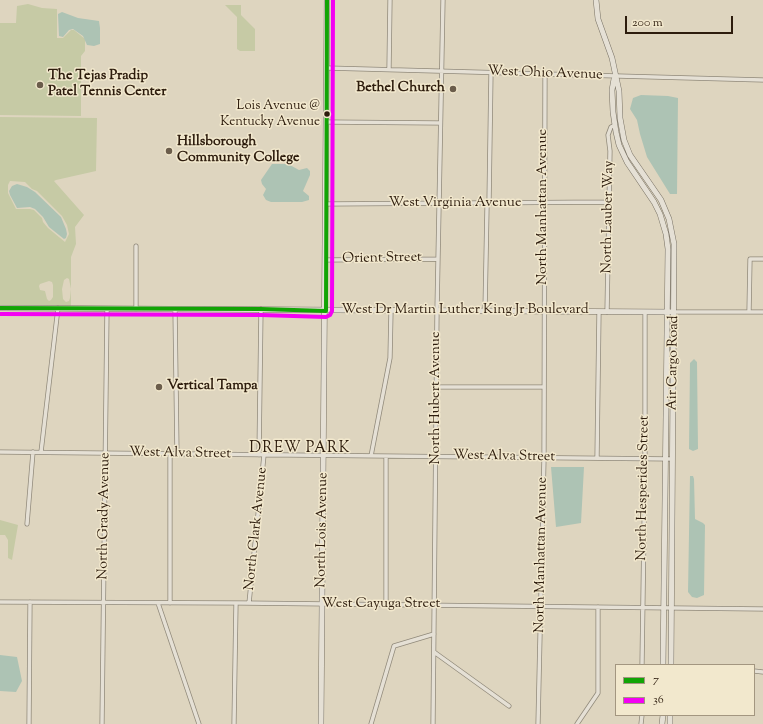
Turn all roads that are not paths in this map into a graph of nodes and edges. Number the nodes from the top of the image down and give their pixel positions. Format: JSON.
{"nodes":[{"id":1,"x":328,"y":0,"type":"edge"},
{"id":2,"x":390,"y":0,"type":"edge"},
{"id":3,"x":443,"y":0,"type":"edge"},
{"id":4,"x":596,"y":0,"type":"edge"},
{"id":5,"x":327,"y":68,"type":"junction"},
{"id":6,"x":389,"y":69,"type":"junction"},
{"id":7,"x":441,"y":71,"type":"junction"},
{"id":8,"x":491,"y":72,"type":"junction"},
{"id":9,"x":545,"y":74,"type":"junction"},
{"id":10,"x":615,"y":76,"type":"junction"},
{"id":11,"x":763,"y":80,"type":"edge"},
{"id":12,"x":326,"y":122,"type":"junction"},
{"id":13,"x":440,"y":122,"type":"junction"},
{"id":14,"x":614,"y":125,"type":"junction"},
{"id":15,"x":609,"y":202,"type":"junction"},
{"id":16,"x":489,"y":203,"type":"junction"},
{"id":17,"x":544,"y":203,"type":"junction"},
{"id":18,"x":326,"y":204,"type":"junction"},
{"id":19,"x":439,"y":204,"type":"junction"},
{"id":20,"x":136,"y":246,"type":"dead end"},
{"id":21,"x":438,"y":259,"type":"junction"},
{"id":22,"x":763,"y":259,"type":"edge"},
{"id":23,"x":326,"y":260,"type":"junction"},
{"id":24,"x":0,"y":308,"type":"edge"},
{"id":25,"x":58,"y":308,"type":"junction"},
{"id":26,"x":107,"y":309,"type":"junction"},
{"id":27,"x":136,"y":309,"type":"junction"},
{"id":28,"x":175,"y":309,"type":"junction"},
{"id":29,"x":261,"y":309,"type":"junction"},
{"id":30,"x":326,"y":311,"type":"junction"},
{"id":31,"x":391,"y":311,"type":"junction"},
{"id":32,"x":437,"y":311,"type":"junction"},
{"id":33,"x":485,"y":311,"type":"junction"},
{"id":34,"x":544,"y":311,"type":"junction"},
{"id":35,"x":599,"y":312,"type":"junction"},
{"id":36,"x":607,"y":312,"type":"junction"},
{"id":37,"x":645,"y":312,"type":"junction"},
{"id":38,"x":667,"y":312,"type":"junction"},
{"id":39,"x":674,"y":312,"type":"junction"},
{"id":40,"x":749,"y":312,"type":"junction"},
{"id":41,"x":763,"y":312,"type":"edge"},
{"id":42,"x":437,"y":387,"type":"junction"},
{"id":43,"x":544,"y":387,"type":"junction"},
{"id":44,"x":0,"y":452,"type":"edge"},
{"id":45,"x":33,"y":452,"type":"junction"},
{"id":46,"x":41,"y":452,"type":"junction"},
{"id":47,"x":106,"y":453,"type":"junction"},
{"id":48,"x":170,"y":454,"type":"junction"},
{"id":49,"x":177,"y":454,"type":"junction"},
{"id":50,"x":259,"y":455,"type":"junction"},
{"id":51,"x":264,"y":455,"type":"junction"},
{"id":52,"x":324,"y":456,"type":"junction"},
{"id":53,"x":371,"y":456,"type":"junction"},
{"id":54,"x":386,"y":457,"type":"junction"},
{"id":55,"x":436,"y":457,"type":"junction"},
{"id":56,"x":544,"y":458,"type":"junction"},
{"id":57,"x":597,"y":458,"type":"junction"},
{"id":58,"x":645,"y":459,"type":"junction"},
{"id":59,"x":666,"y":459,"type":"junction"},
{"id":60,"x":672,"y":459,"type":"junction"},
{"id":61,"x":27,"y":524,"type":"dead end"},
{"id":62,"x":0,"y":602,"type":"edge"},
{"id":63,"x":30,"y":602,"type":"junction"},
{"id":64,"x":104,"y":602,"type":"junction"},
{"id":65,"x":236,"y":602,"type":"junction"},
{"id":66,"x":158,"y":603,"type":"junction"},
{"id":67,"x":170,"y":603,"type":"junction"},
{"id":68,"x":249,"y":603,"type":"junction"},
{"id":69,"x":322,"y":604,"type":"junction"},
{"id":70,"x":386,"y":605,"type":"junction"},
{"id":71,"x":434,"y":605,"type":"junction"},
{"id":72,"x":541,"y":607,"type":"junction"},
{"id":73,"x":598,"y":607,"type":"junction"},
{"id":74,"x":643,"y":608,"type":"junction"},
{"id":75,"x":664,"y":608,"type":"junction"},
{"id":76,"x":671,"y":608,"type":"junction"},
{"id":77,"x":763,"y":609,"type":"edge"},
{"id":78,"x":434,"y":634,"type":"junction"},
{"id":79,"x":434,"y":652,"type":"junction"},
{"id":80,"x":642,"y":664,"type":"edge"},
{"id":81,"x":663,"y":664,"type":"edge"},
{"id":82,"x":671,"y":664,"type":"edge"},
{"id":83,"x":509,"y":706,"type":"dead end"},
{"id":84,"x":29,"y":724,"type":"edge"},
{"id":85,"x":102,"y":724,"type":"edge"},
{"id":86,"x":199,"y":724,"type":"edge"},
{"id":87,"x":234,"y":724,"type":"edge"},
{"id":88,"x":321,"y":724,"type":"edge"},
{"id":89,"x":371,"y":724,"type":"edge"},
{"id":90,"x":433,"y":724,"type":"edge"},
{"id":91,"x":538,"y":724,"type":"edge"},
{"id":92,"x":577,"y":724,"type":"edge"}],
"edges":[{"from":1,"to":5,"type":"street","name":"North Lois Avenue"},
{"from":2,"to":6,"type":"street"},
{"from":3,"to":7,"type":"street","name":"North Hubert Avenue"},
{"from":4,"to":10,"type":"street","name":"Air Cargo Road"},
{"from":5,"to":6,"type":"street","name":"West Ohio Avenue"},
{"from":5,"to":12,"type":"street","name":"North Lois Avenue"},
{"from":6,"to":7,"type":"street","name":"West Ohio Avenue"},
{"from":7,"to":8,"type":"street","name":"West Ohio Avenue"},
{"from":7,"to":13,"type":"street","name":"North Hubert Avenue"},
{"from":8,"to":9,"type":"street","name":"West Ohio Avenue"},
{"from":8,"to":16,"type":"street"},
{"from":9,"to":10,"type":"street","name":"West Ohio Avenue"},
{"from":9,"to":17,"type":"street","name":"North Manhattan Avenue"},
{"from":10,"to":11,"type":"street","name":"West Ohio Avenue"},
{"from":10,"to":14,"type":"street","name":"Air Cargo Road"},
{"from":10,"to":39,"type":"street","name":"Air Cargo Road"},
{"from":12,"to":13,"type":"street"},
{"from":12,"to":18,"type":"street","name":"North Lois Avenue"},
{"from":13,"to":19,"type":"street","name":"North Hubert Avenue"},
{"from":14,"to":15,"type":"street","name":"North Lauber Way"},
{"from":14,"to":38,"type":"street","name":"Air Cargo Road"},
{"from":15,"to":17,"type":"street","name":"West Virginia Avenue"},
{"from":15,"to":36,"type":"street","name":"North Lauber Way"},
{"from":16,"to":17,"type":"street","name":"West Virginia Avenue"},
{"from":16,"to":19,"type":"street","name":"West Virginia Avenue"},
{"from":16,"to":33,"type":"street"},
{"from":17,"to":34,"type":"street","name":"North Manhattan Avenue"},
{"from":18,"to":19,"type":"street","name":"West Virginia Avenue"},
{"from":18,"to":23,"type":"street","name":"North Lois Avenue"},
{"from":19,"to":21,"type":"street","name":"North Hubert Avenue"},
{"from":20,"to":27,"type":"street"},
{"from":21,"to":23,"type":"street","name":"Orient Street"},
{"from":21,"to":32,"type":"street","name":"North Hubert Avenue"},
{"from":22,"to":40,"type":"street"},
{"from":23,"to":30,"type":"street","name":"North Lois Avenue"},
{"from":24,"to":25,"type":"street","name":"West Dr Martin Luther King Jr Boulevard"},
{"from":25,"to":26,"type":"street","name":"West Dr Martin Luther King Jr Boulevard"},
{"from":25,"to":46,"type":"street"},
{"from":26,"to":27,"type":"street","name":"West Dr Martin Luther King Jr Boulevard"},
{"from":26,"to":47,"type":"street","name":"North Grady Avenue"},
{"from":27,"to":28,"type":"street","name":"West Dr Martin Luther King Jr Boulevard"},
{"from":28,"to":29,"type":"street","name":"West Dr Martin Luther King Jr Boulevard"},
{"from":28,"to":49,"type":"street"},
{"from":29,"to":30,"type":"street","name":"West Dr Martin Luther King Jr Boulevard"},
{"from":29,"to":50,"type":"street","name":"North Clark Avenue"},
{"from":30,"to":31,"type":"street","name":"West Dr Martin Luther King Jr Boulevard"},
{"from":30,"to":52,"type":"street","name":"North Lois Avenue"},
{"from":31,"to":32,"type":"street","name":"West Dr Martin Luther King Jr Boulevard"},
{"from":31,"to":53,"type":"street"},
{"from":32,"to":33,"type":"street","name":"West Dr Martin Luther King Jr Boulevard"},
{"from":32,"to":42,"type":"street","name":"North Hubert Avenue"},
{"from":33,"to":34,"type":"street","name":"West Dr Martin Luther King Jr Boulevard"},
{"from":34,"to":35,"type":"street","name":"West Dr Martin Luther King Jr Boulevard"},
{"from":34,"to":43,"type":"street","name":"North Manhattan Avenue"},
{"from":35,"to":36,"type":"street","name":"West Dr Martin Luther King Jr Boulevard"},
{"from":35,"to":57,"type":"street"},
{"from":36,"to":37,"type":"street","name":"West Dr Martin Luther King Jr Boulevard"},
{"from":37,"to":38,"type":"street","name":"West Dr Martin Luther King Jr Boulevard"},
{"from":37,"to":58,"type":"street","name":"North Hesperides Street"},
{"from":38,"to":39,"type":"street","name":"West Dr Martin Luther King Jr Boulevard"},
{"from":38,"to":59,"type":"street","name":"Air Cargo Road"},
{"from":39,"to":40,"type":"street","name":"West Dr Martin Luther King Jr Boulevard"},
{"from":39,"to":60,"type":"street","name":"Air Cargo Road"},
{"from":40,"to":41,"type":"street","name":"West Dr Martin Luther King Jr Boulevard"},
{"from":42,"to":43,"type":"street"},
{"from":42,"to":55,"type":"street","name":"North Hubert Avenue"},
{"from":43,"to":56,"type":"street","name":"North Manhattan Avenue"},
{"from":44,"to":45,"type":"street","name":"West Alva Street"},
{"from":45,"to":46,"type":"street","name":"West Alva Street"},
{"from":45,"to":61,"type":"street"},
{"from":46,"to":47,"type":"street","name":"West Alva Street"},
{"from":47,"to":48,"type":"street","name":"West Alva Street"},
{"from":47,"to":64,"type":"street","name":"North Grady Avenue"},
{"from":48,"to":49,"type":"street","name":"West Alva Street"},
{"from":48,"to":67,"type":"street"},
{"from":49,"to":50,"type":"street","name":"West Alva Street"},
{"from":50,"to":51,"type":"street","name":"West Alva Street"},
{"from":51,"to":52,"type":"street","name":"West Alva Street"},
{"from":51,"to":68,"type":"street","name":"North Clark Avenue"},
{"from":52,"to":53,"type":"street","name":"West Alva Street"},
{"from":52,"to":69,"type":"street","name":"North Lois Avenue"},
{"from":53,"to":54,"type":"street","name":"West Alva Street"},
{"from":54,"to":55,"type":"street","name":"West Alva Street"},
{"from":54,"to":70,"type":"street"},
{"from":55,"to":56,"type":"street","name":"West Alva Street"},
{"from":55,"to":71,"type":"street","name":"North Hubert Avenue"},
{"from":56,"to":57,"type":"street","name":"West Alva Street"},
{"from":56,"to":72,"type":"street","name":"North Manhattan Avenue"},
{"from":57,"to":58,"type":"street","name":"West Alva Street"},
{"from":58,"to":59,"type":"street","name":"West Alva Street"},
{"from":58,"to":74,"type":"street","name":"North Hesperides Street"},
{"from":59,"to":60,"type":"street","name":"West Alva Street"},
{"from":59,"to":75,"type":"street","name":"Air Cargo Road"},
{"from":60,"to":76,"type":"street","name":"Air Cargo Road"},
{"from":62,"to":63,"type":"street","name":"West Cayuga Street"},
{"from":63,"to":64,"type":"street","name":"West Cayuga Street"},
{"from":63,"to":84,"type":"street"},
{"from":64,"to":66,"type":"street","name":"West Cayuga Street"},
{"from":64,"to":85,"type":"street","name":"North Grady Avenue"},
{"from":65,"to":67,"type":"street","name":"West Cayuga Street"},
{"from":65,"to":68,"type":"street","name":"West Cayuga Street"},
{"from":65,"to":87,"type":"street","name":"North Clark Avenue"},
{"from":66,"to":67,"type":"street","name":"West Cayuga Street"},
{"from":66,"to":86,"type":"street"},
{"from":68,"to":69,"type":"street","name":"West Cayuga Street"},
{"from":69,"to":70,"type":"street","name":"West Cayuga Street"},
{"from":69,"to":88,"type":"street","name":"North Lois Avenue"},
{"from":70,"to":71,"type":"street","name":"West Cayuga Street"},
{"from":71,"to":72,"type":"street","name":"West Cayuga Street"},
{"from":71,"to":78,"type":"street","name":"North Hubert Avenue"},
{"from":72,"to":73,"type":"street","name":"West Cayuga Street"},
{"from":72,"to":91,"type":"street","name":"North Manhattan Avenue"},
{"from":73,"to":74,"type":"street","name":"West Cayuga Street"},
{"from":73,"to":92,"type":"street"},
{"from":74,"to":75,"type":"street","name":"West Cayuga Street"},
{"from":74,"to":80,"type":"street","name":"North Hesperides Street"},
{"from":75,"to":76,"type":"street","name":"West Cayuga Street"},
{"from":75,"to":81,"type":"street","name":"Air Cargo Road"},
{"from":76,"to":77,"type":"street","name":"West Cayuga Street"},
{"from":76,"to":82,"type":"street","name":"Air Cargo Road"},
{"from":78,"to":79,"type":"street","name":"North Hubert Avenue"},
{"from":78,"to":89,"type":"street"},
{"from":79,"to":83,"type":"street"},
{"from":79,"to":90,"type":"street","name":"North Hubert Avenue"}]}
